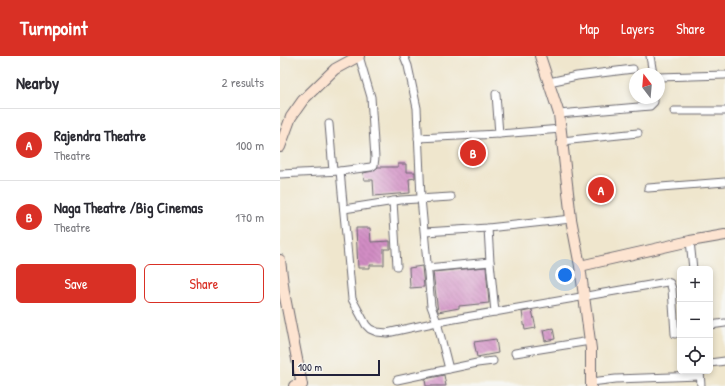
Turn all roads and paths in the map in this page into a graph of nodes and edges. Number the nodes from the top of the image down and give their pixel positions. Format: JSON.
{"nodes":[{"id":1,"x":359,"y":56,"type":"edge"},
{"id":2,"x":404,"y":56,"type":"edge"},
{"id":3,"x":540,"y":56,"type":"edge"},
{"id":4,"x":650,"y":56,"type":"edge"},
{"id":5,"x":652,"y":68,"type":"edge"},
{"id":6,"x":629,"y":70,"type":"edge"},
{"id":7,"x":725,"y":75,"type":"edge"},
{"id":8,"x":665,"y":77,"type":"edge"},
{"id":9,"x":549,"y":82,"type":"junction"},
{"id":10,"x":496,"y":94,"type":"dead end"},
{"id":11,"x":652,"y":104,"type":"edge"},
{"id":12,"x":674,"y":111,"type":"dead end"},
{"id":13,"x":725,"y":111,"type":"edge"},
{"id":14,"x":559,"y":114,"type":"junction"},
{"id":15,"x":329,"y":124,"type":"dead end"},
{"id":16,"x":561,"y":129,"type":"junction"},
{"id":17,"x":638,"y":133,"type":"dead end"},
{"id":18,"x":499,"y":134,"type":"junction"},
{"id":19,"x":418,"y":138,"type":"junction"},
{"id":20,"x":281,"y":141,"type":"edge"},
{"id":21,"x":562,"y":141,"type":"junction"},
{"id":22,"x":337,"y":171,"type":"junction"},
{"id":23,"x":280,"y":174,"type":"edge"},
{"id":24,"x":725,"y":182,"type":"edge"},
{"id":25,"x":648,"y":188,"type":"dead end"},
{"id":26,"x":421,"y":198,"type":"junction"},
{"id":27,"x":451,"y":198,"type":"dead end"},
{"id":28,"x":393,"y":201,"type":"junction"},
{"id":29,"x":344,"y":208,"type":"junction"},
{"id":30,"x":571,"y":220,"type":"junction"},
{"id":31,"x":488,"y":228,"type":"junction"},
{"id":32,"x":425,"y":232,"type":"junction"},
{"id":33,"x":725,"y":235,"type":"edge"},
{"id":34,"x":690,"y":241,"type":"junction"},
{"id":35,"x":280,"y":260,"type":"edge"},
{"id":36,"x":490,"y":262,"type":"junction"},
{"id":37,"x":397,"y":266,"type":"dead end"},
{"id":38,"x":580,"y":266,"type":"junction"},
{"id":39,"x":692,"y":266,"type":"edge"},
{"id":40,"x":427,"y":268,"type":"junction"},
{"id":41,"x":282,"y":292,"type":"edge"},
{"id":42,"x":584,"y":296,"type":"junction"},
{"id":43,"x":495,"y":312,"type":"junction"},
{"id":44,"x":437,"y":322,"type":"junction"},
{"id":45,"x":725,"y":323,"type":"edge"},
{"id":46,"x":713,"y":325,"type":"edge"},
{"id":47,"x":674,"y":334,"type":"dead end"},
{"id":48,"x":590,"y":341,"type":"junction"},
{"id":49,"x":515,"y":353,"type":"dead end"},
{"id":50,"x":493,"y":361,"type":"dead end"},
{"id":51,"x":725,"y":362,"type":"edge"},
{"id":52,"x":713,"y":363,"type":"edge"},
{"id":53,"x":449,"y":369,"type":"junction"},
{"id":54,"x":700,"y":374,"type":"edge"},
{"id":55,"x":397,"y":380,"type":"dead end"},
{"id":56,"x":591,"y":384,"type":"edge"},
{"id":57,"x":299,"y":386,"type":"edge"},
{"id":58,"x":701,"y":386,"type":"edge"}],
"edges":[{"from":1,"to":20,"type":"street"},
{"from":1,"to":22,"type":"street"},
{"from":2,"to":19,"type":"street"},
{"from":3,"to":9,"type":"street"},
{"from":4,"to":5,"type":"street"},
{"from":6,"to":9,"type":"street"},
{"from":7,"to":8,"type":"street"},
{"from":9,"to":14,"type":"street"},
{"from":10,"to":18,"type":"street"},
{"from":11,"to":14,"type":"street"},
{"from":12,"to":13,"type":"street"},
{"from":14,"to":16,"type":"street"},
{"from":15,"to":22,"type":"street"},
{"from":16,"to":18,"type":"street"},
{"from":16,"to":21,"type":"street"},
{"from":17,"to":21,"type":"street"},
{"from":18,"to":19,"type":"street"},
{"from":19,"to":26,"type":"street"},
{"from":21,"to":30,"type":"street"},
{"from":22,"to":23,"type":"street"},
{"from":22,"to":29,"type":"street"},
{"from":24,"to":25,"type":"street"},
{"from":26,"to":27,"type":"street"},
{"from":26,"to":28,"type":"street"},
{"from":26,"to":32,"type":"street"},
{"from":28,"to":29,"type":"street"},
{"from":28,"to":37,"type":"street"},
{"from":29,"to":44,"type":"street"},
{"from":30,"to":31,"type":"street"},
{"from":30,"to":38,"type":"street"},
{"from":31,"to":32,"type":"street"},
{"from":31,"to":36,"type":"street"},
{"from":32,"to":40,"type":"street"},
{"from":33,"to":34,"type":"street"},
{"from":34,"to":38,"type":"street"},
{"from":34,"to":39,"type":"street"},
{"from":35,"to":41,"type":"street"},
{"from":36,"to":40,"type":"street"},
{"from":36,"to":43,"type":"street"},
{"from":38,"to":42,"type":"street"},
{"from":40,"to":44,"type":"street"},
{"from":41,"to":57,"type":"street"},
{"from":42,"to":43,"type":"street"},
{"from":42,"to":47,"type":"street"},
{"from":42,"to":48,"type":"street"},
{"from":43,"to":44,"type":"street"},
{"from":44,"to":53,"type":"street"},
{"from":45,"to":46,"type":"street"},
{"from":48,"to":49,"type":"street"},
{"from":48,"to":56,"type":"street"},
{"from":50,"to":53,"type":"street"},
{"from":51,"to":52,"type":"street"},
{"from":53,"to":55,"type":"street"},
{"from":54,"to":56,"type":"street"},
{"from":54,"to":58,"type":"street"}]}
